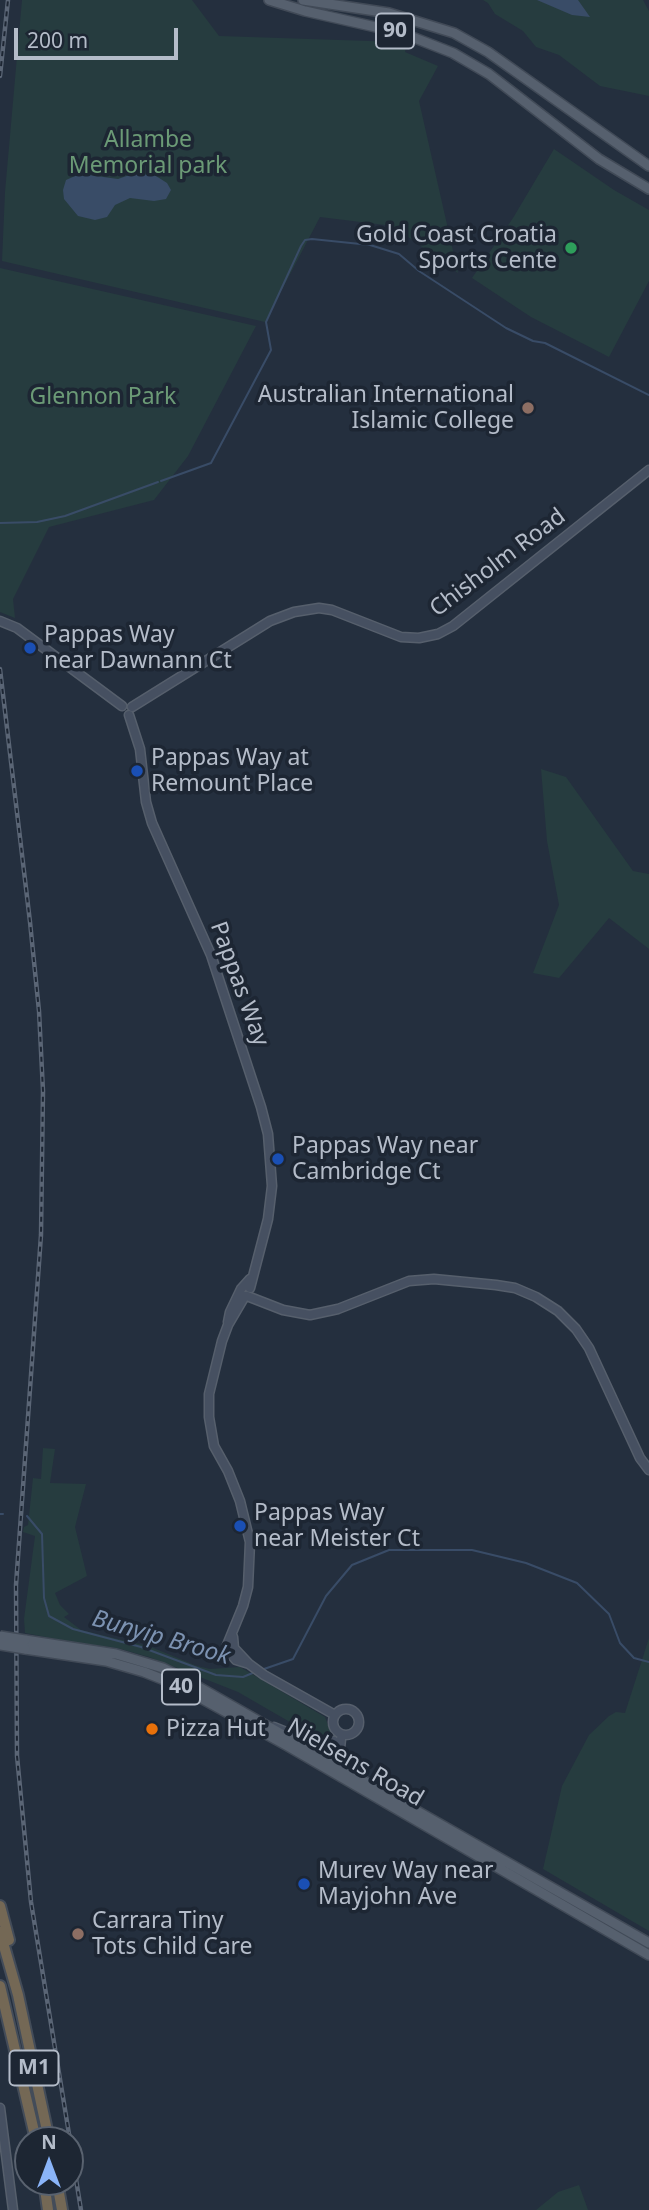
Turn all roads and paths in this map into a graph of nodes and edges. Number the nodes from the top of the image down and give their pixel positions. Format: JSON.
{"nodes":[{"id":1,"x":269,"y":0,"type":"edge"},
{"id":2,"x":303,"y":0,"type":"edge"},
{"id":3,"x":649,"y":166,"type":"edge"},
{"id":4,"x":649,"y":189,"type":"edge"},
{"id":5,"x":649,"y":470,"type":"edge"},
{"id":6,"x":0,"y":621,"type":"edge"},
{"id":7,"x":130,"y":711,"type":"junction"},
{"id":8,"x":246,"y":1291,"type":"junction"},
{"id":9,"x":649,"y":1470,"type":"edge"},
{"id":10,"x":0,"y":1636,"type":"edge"},
{"id":11,"x":0,"y":1645,"type":"edge"},
{"id":12,"x":25,"y":1645,"type":"junction"},
{"id":13,"x":335,"y":1715,"type":"junction"},
{"id":14,"x":264,"y":1724,"type":"junction"},
{"id":15,"x":339,"y":1737,"type":"junction"},
{"id":16,"x":324,"y":1761,"type":"junction"},
{"id":17,"x":350,"y":1774,"type":"junction"},
{"id":18,"x":0,"y":1906,"type":"edge"},
{"id":19,"x":0,"y":1933,"type":"edge"},
{"id":20,"x":649,"y":1943,"type":"edge"},
{"id":21,"x":649,"y":1955,"type":"edge"},
{"id":22,"x":0,"y":1986,"type":"edge"},
{"id":23,"x":18,"y":1995,"type":"junction"},
{"id":24,"x":0,"y":2108,"type":"edge"},
{"id":25,"x":33,"y":2126,"type":"edge"},
{"id":26,"x":46,"y":2126,"type":"edge"},
{"id":27,"x":13,"y":2210,"type":"edge"}],
"edges":[{"from":1,"to":4,"type":"main road","number":"90"},
{"from":2,"to":3,"type":"main road","number":"90"},
{"from":5,"to":7,"type":"street","name":"Chisholm Road"},
{"from":6,"to":7,"type":"street"},
{"from":7,"to":8,"type":"street","name":"Pappas Way"},
{"from":8,"to":9,"type":"street"},
{"from":8,"to":13,"type":"street","name":"Pappas Way"},
{"from":10,"to":12,"type":"main road","number":"40","bridge":true},
{"from":11,"to":12,"type":"main road","number":"40","bridge":true},
{"from":12,"to":14,"type":"main road","name":"Nielsens Road","number":"40"},
{"from":12,"to":16,"type":"main road","name":"Nielsens Road","number":"40"},
{"from":13,"to":15,"type":"street"},
{"from":13,"to":15,"type":"street"},
{"from":14,"to":15,"type":"street"},
{"from":14,"to":16,"type":"main road","name":"Nielsens Road","number":"40"},
{"from":15,"to":16,"type":"street"},
{"from":15,"to":17,"type":"street"},
{"from":16,"to":17,"type":"main road","name":"Nielsens Road","number":"40"},
{"from":16,"to":21,"type":"main road","name":"Nielsens Road","number":"40"},
{"from":17,"to":20,"type":"main road","name":"Nielsens Road","number":"40"},
{"from":18,"to":23,"type":"highway"},
{"from":19,"to":23,"type":"highway","number":"M1"},
{"from":22,"to":25,"type":"highway","number":"M1"},
{"from":23,"to":26,"type":"highway","number":"M1"},
{"from":24,"to":27,"type":"street"}]}
